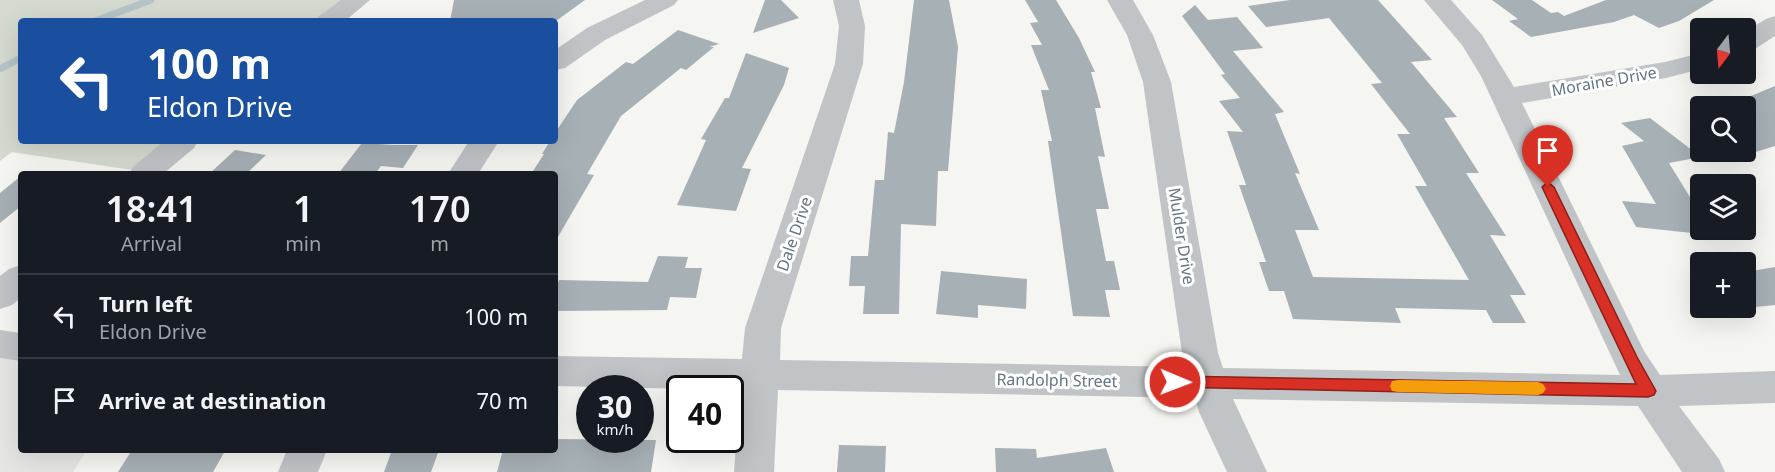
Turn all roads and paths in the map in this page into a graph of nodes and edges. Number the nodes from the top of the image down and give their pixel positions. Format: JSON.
{"nodes":[{"id":1,"x":357,"y":0,"type":"edge"},
{"id":2,"x":665,"y":0,"type":"edge"},
{"id":3,"x":846,"y":0,"type":"edge"},
{"id":4,"x":1437,"y":0,"type":"edge"},
{"id":5,"x":1128,"y":2,"type":"edge"},
{"id":6,"x":332,"y":18,"type":"edge"},
{"id":7,"x":1775,"y":24,"type":"edge"},
{"id":8,"x":1756,"y":36,"type":"edge"},
{"id":9,"x":558,"y":60,"type":"edge"},
{"id":10,"x":1690,"y":64,"type":"edge"},
{"id":11,"x":1506,"y":97,"type":"junction"},
{"id":12,"x":179,"y":144,"type":"edge"},
{"id":13,"x":482,"y":144,"type":"edge"},
{"id":14,"x":148,"y":171,"type":"edge"},
{"id":15,"x":465,"y":171,"type":"edge"},
{"id":16,"x":18,"y":281,"type":"edge"},
{"id":17,"x":0,"y":296,"type":"edge"},
{"id":18,"x":0,"y":344,"type":"edge"},
{"id":19,"x":18,"y":347,"type":"edge"},
{"id":20,"x":558,"y":371,"type":"edge"},
{"id":21,"x":760,"y":374,"type":"junction"},
{"id":22,"x":1209,"y":382,"type":"junction"},
{"id":23,"x":1775,"y":387,"type":"edge"},
{"id":24,"x":1648,"y":391,"type":"junction"},
{"id":25,"x":306,"y":453,"type":"edge"},
{"id":26,"x":298,"y":472,"type":"edge"},
{"id":27,"x":754,"y":472,"type":"edge"},
{"id":28,"x":1247,"y":472,"type":"edge"},
{"id":29,"x":1705,"y":472,"type":"edge"}],
"edges":[{"from":1,"to":6,"type":"street"},
{"from":2,"to":9,"type":"street"},
{"from":3,"to":21,"type":"street","name":"Dale Drive"},
{"from":4,"to":11,"type":"street"},
{"from":5,"to":22,"type":"street","name":"Mulder Drive"},
{"from":7,"to":8,"type":"street"},
{"from":10,"to":11,"type":"street","name":"Moraine Drive"},
{"from":11,"to":24,"type":"street"},
{"from":12,"to":14,"type":"street"},
{"from":13,"to":15,"type":"street"},
{"from":16,"to":17,"type":"street"},
{"from":18,"to":19,"type":"street"},
{"from":20,"to":21,"type":"street","name":"Randolph Street"},
{"from":21,"to":22,"type":"street","name":"Randolph Street"},
{"from":21,"to":27,"type":"street","name":"Dale Drive"},
{"from":22,"to":24,"type":"street","name":"Randolph Street"},
{"from":22,"to":28,"type":"street","name":"Mulder Drive"},
{"from":23,"to":24,"type":"street","name":"Randolph Street"},
{"from":24,"to":29,"type":"street"},
{"from":25,"to":26,"type":"street"}]}
